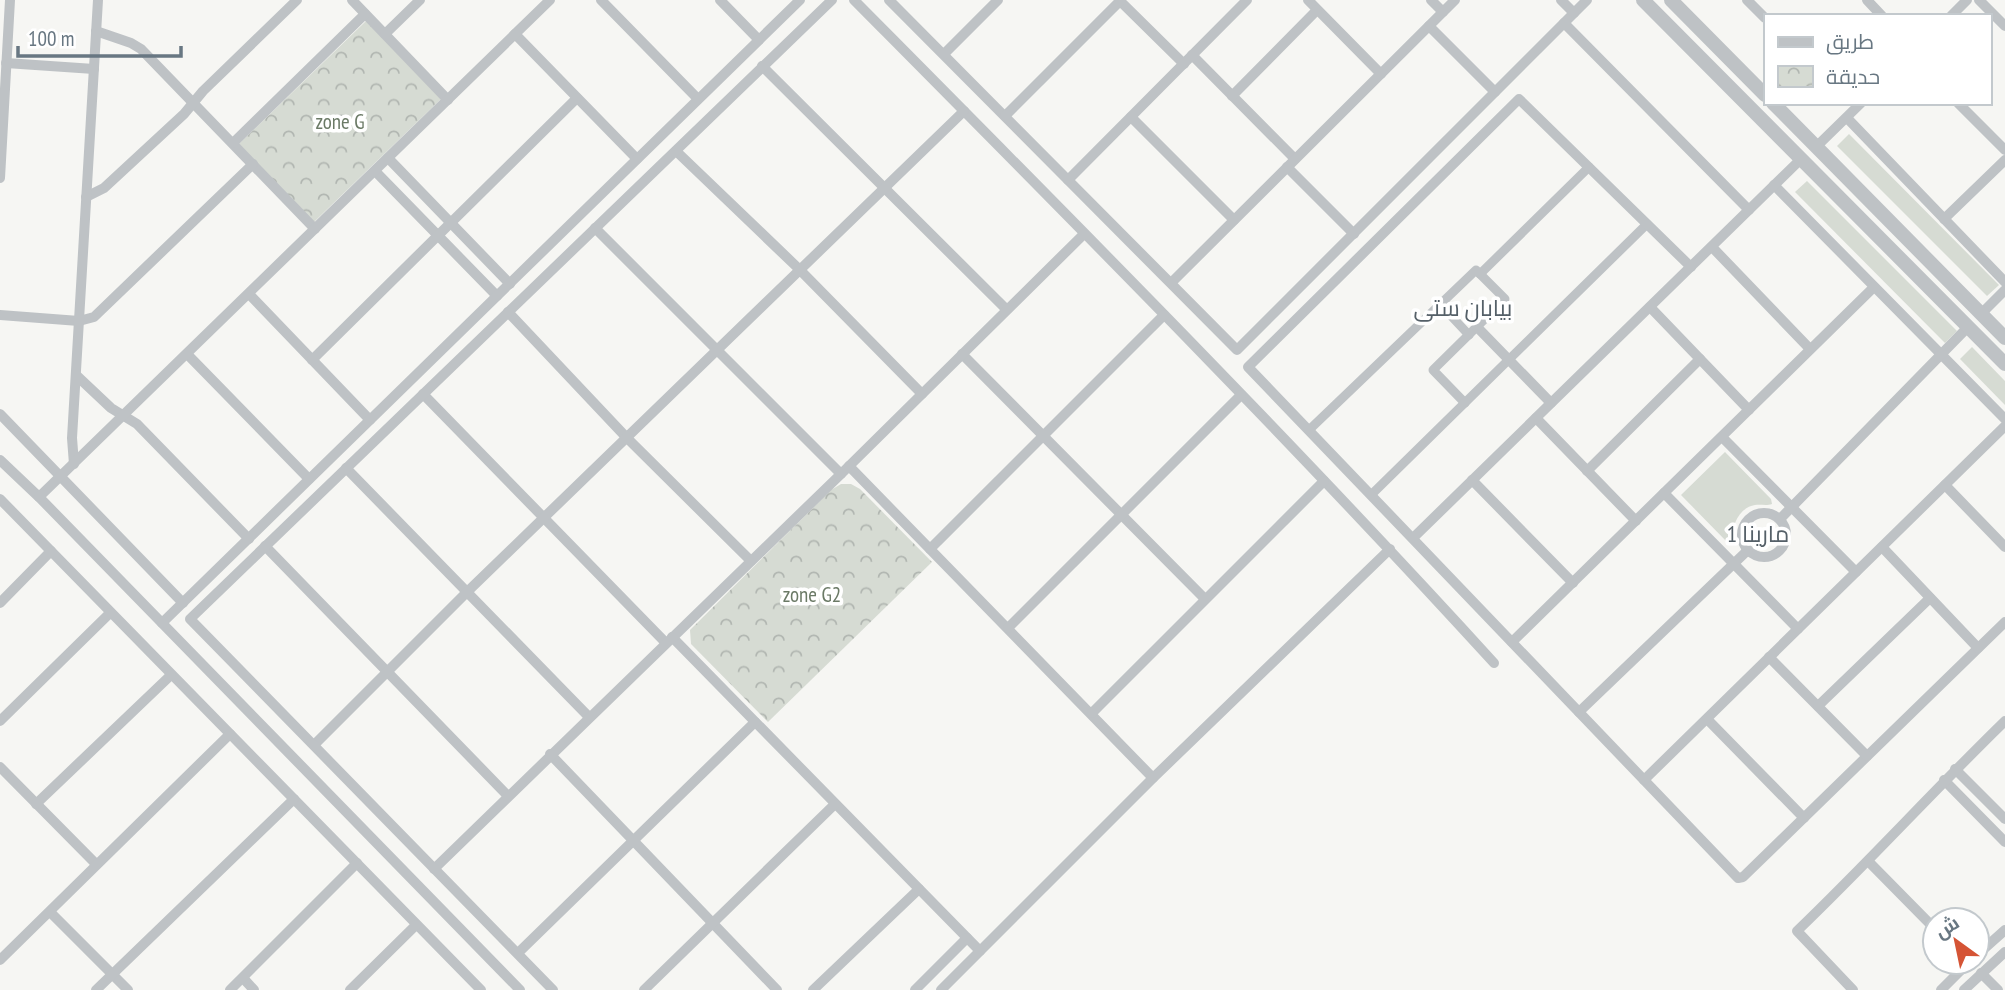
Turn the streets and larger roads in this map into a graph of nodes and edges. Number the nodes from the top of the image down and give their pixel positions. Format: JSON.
{"nodes":[{"id":1,"x":10,"y":0,"type":"edge"},
{"id":2,"x":98,"y":0,"type":"edge"},
{"id":3,"x":297,"y":0,"type":"edge"},
{"id":4,"x":352,"y":0,"type":"edge"},
{"id":5,"x":420,"y":0,"type":"edge"},
{"id":6,"x":550,"y":0,"type":"edge"},
{"id":7,"x":601,"y":0,"type":"edge"},
{"id":8,"x":720,"y":0,"type":"edge"},
{"id":9,"x":800,"y":0,"type":"edge"},
{"id":10,"x":832,"y":0,"type":"edge"},
{"id":11,"x":854,"y":0,"type":"edge"},
{"id":12,"x":889,"y":0,"type":"edge"},
{"id":13,"x":998,"y":0,"type":"edge"},
{"id":14,"x":1247,"y":0,"type":"edge"},
{"id":15,"x":1308,"y":0,"type":"edge"},
{"id":16,"x":1432,"y":0,"type":"edge"},
{"id":17,"x":1455,"y":0,"type":"edge"},
{"id":18,"x":1561,"y":0,"type":"edge"},
{"id":19,"x":1587,"y":0,"type":"edge"},
{"id":20,"x":1643,"y":0,"type":"edge"},
{"id":21,"x":1671,"y":0,"type":"edge"},
{"id":22,"x":1747,"y":0,"type":"edge"},
{"id":23,"x":1867,"y":0,"type":"edge"},
{"id":24,"x":1967,"y":0,"type":"edge"},
{"id":25,"x":1979,"y":0,"type":"edge"},
{"id":26,"x":1121,"y":1,"type":"edge"},
{"id":27,"x":1317,"y":9,"type":"junction"},
{"id":28,"x":1443,"y":12,"type":"junction"},
{"id":29,"x":1574,"y":13,"type":"junction"},
{"id":30,"x":365,"y":14,"type":"junction"},
{"id":31,"x":1880,"y":14,"type":"edge"},
{"id":32,"x":1953,"y":14,"type":"edge"},
{"id":33,"x":1764,"y":17,"type":"edge"},
{"id":34,"x":1564,"y":23,"type":"junction"},
{"id":35,"x":1429,"y":26,"type":"junction"},
{"id":36,"x":2005,"y":26,"type":"edge"},
{"id":37,"x":96,"y":31,"type":"junction"},
{"id":38,"x":385,"y":34,"type":"junction"},
{"id":39,"x":515,"y":34,"type":"junction"},
{"id":40,"x":759,"y":40,"type":"junction"},
{"id":41,"x":944,"y":54,"type":"junction"},
{"id":42,"x":1188,"y":60,"type":"junction"},
{"id":43,"x":6,"y":63,"type":"junction"},
{"id":44,"x":762,"y":66,"type":"junction"},
{"id":45,"x":94,"y":69,"type":"junction"},
{"id":46,"x":1381,"y":74,"type":"junction"},
{"id":47,"x":1495,"y":92,"type":"junction"},
{"id":48,"x":1764,"y":95,"type":"edge"},
{"id":49,"x":1232,"y":96,"type":"junction"},
{"id":50,"x":577,"y":98,"type":"junction"},
{"id":51,"x":698,"y":99,"type":"junction"},
{"id":52,"x":448,"y":100,"type":"junction"},
{"id":53,"x":193,"y":103,"type":"junction"},
{"id":54,"x":1775,"y":105,"type":"edge"},
{"id":55,"x":1856,"y":105,"type":"edge"},
{"id":56,"x":1960,"y":105,"type":"edge"},
{"id":57,"x":964,"y":111,"type":"junction"},
{"id":58,"x":1005,"y":116,"type":"junction"},
{"id":59,"x":1131,"y":117,"type":"junction"},
{"id":60,"x":1847,"y":118,"type":"junction"},
{"id":61,"x":233,"y":144,"type":"junction"},
{"id":62,"x":1816,"y":147,"type":"junction"},
{"id":63,"x":676,"y":150,"type":"junction"},
{"id":64,"x":2005,"y":150,"type":"edge"},
{"id":65,"x":388,"y":158,"type":"junction"},
{"id":66,"x":637,"y":159,"type":"junction"},
{"id":67,"x":1801,"y":159,"type":"junction"},
{"id":68,"x":2005,"y":160,"type":"edge"},
{"id":69,"x":1291,"y":163,"type":"junction"},
{"id":70,"x":253,"y":164,"type":"junction"},
{"id":71,"x":1589,"y":167,"type":"junction"},
{"id":72,"x":374,"y":171,"type":"junction"},
{"id":73,"x":0,"y":178,"type":"edge"},
{"id":74,"x":1068,"y":180,"type":"junction"},
{"id":75,"x":1774,"y":186,"type":"junction"},
{"id":76,"x":883,"y":188,"type":"junction"},
{"id":77,"x":86,"y":197,"type":"junction"},
{"id":78,"x":1749,"y":210,"type":"junction"},
{"id":79,"x":1944,"y":219,"type":"junction"},
{"id":80,"x":1234,"y":220,"type":"junction"},
{"id":81,"x":450,"y":223,"type":"junction"},
{"id":82,"x":1647,"y":224,"type":"junction"},
{"id":83,"x":595,"y":228,"type":"junction"},
{"id":84,"x":315,"y":229,"type":"junction"},
{"id":85,"x":1084,"y":234,"type":"junction"},
{"id":86,"x":1353,"y":234,"type":"junction"},
{"id":87,"x":438,"y":235,"type":"junction"},
{"id":88,"x":1712,"y":247,"type":"junction"},
{"id":89,"x":1919,"y":250,"type":"junction"},
{"id":90,"x":1906,"y":264,"type":"junction"},
{"id":91,"x":1691,"y":267,"type":"junction"},
{"id":92,"x":799,"y":270,"type":"junction"},
{"id":93,"x":1480,"y":274,"type":"junction"},
{"id":94,"x":1172,"y":282,"type":"junction"},
{"id":95,"x":2005,"y":282,"type":"edge"},
{"id":96,"x":510,"y":284,"type":"junction"},
{"id":97,"x":1874,"y":287,"type":"junction"},
{"id":98,"x":2005,"y":290,"type":"edge"},
{"id":99,"x":248,"y":294,"type":"junction"},
{"id":100,"x":497,"y":296,"type":"junction"},
{"id":101,"x":1440,"y":304,"type":"junction"},
{"id":102,"x":1650,"y":307,"type":"junction"},
{"id":103,"x":1006,"y":309,"type":"junction"},
{"id":104,"x":508,"y":312,"type":"junction"},
{"id":105,"x":1981,"y":314,"type":"junction"},
{"id":106,"x":0,"y":315,"type":"edge"},
{"id":107,"x":1164,"y":315,"type":"junction"},
{"id":108,"x":79,"y":321,"type":"junction"},
{"id":109,"x":1968,"y":327,"type":"junction"},
{"id":110,"x":1473,"y":331,"type":"junction"},
{"id":111,"x":2005,"y":338,"type":"edge"},
{"id":112,"x":1810,"y":349,"type":"junction"},
{"id":113,"x":718,"y":350,"type":"junction"},
{"id":114,"x":187,"y":354,"type":"junction"},
{"id":115,"x":962,"y":354,"type":"junction"},
{"id":116,"x":1941,"y":355,"type":"junction"},
{"id":117,"x":1700,"y":359,"type":"junction"},
{"id":118,"x":312,"y":360,"type":"junction"},
{"id":119,"x":1509,"y":360,"type":"junction"},
{"id":120,"x":2005,"y":364,"type":"edge"},
{"id":121,"x":76,"y":375,"type":"junction"},
{"id":122,"x":423,"y":394,"type":"junction"},
{"id":123,"x":922,"y":394,"type":"junction"},
{"id":124,"x":1241,"y":395,"type":"junction"},
{"id":125,"x":1465,"y":403,"type":"junction"},
{"id":126,"x":1551,"y":403,"type":"junction"},
{"id":127,"x":1749,"y":410,"type":"junction"},
{"id":128,"x":0,"y":414,"type":"edge"},
{"id":129,"x":123,"y":416,"type":"junction"},
{"id":130,"x":1536,"y":418,"type":"junction"},
{"id":131,"x":2005,"y":419,"type":"edge"},
{"id":132,"x":370,"y":420,"type":"junction"},
{"id":133,"x":2005,"y":426,"type":"edge"},
{"id":134,"x":1309,"y":430,"type":"junction"},
{"id":135,"x":1043,"y":435,"type":"junction"},
{"id":136,"x":626,"y":437,"type":"junction"},
{"id":137,"x":1722,"y":437,"type":"junction"},
{"id":138,"x":0,"y":460,"type":"edge"},
{"id":139,"x":74,"y":464,"type":"junction"},
{"id":140,"x":346,"y":468,"type":"junction"},
{"id":141,"x":845,"y":470,"type":"junction"},
{"id":142,"x":1587,"y":471,"type":"junction"},
{"id":143,"x":61,"y":477,"type":"junction"},
{"id":144,"x":309,"y":479,"type":"junction"},
{"id":145,"x":1324,"y":481,"type":"junction"},
{"id":146,"x":1472,"y":481,"type":"junction"},
{"id":147,"x":1945,"y":485,"type":"junction"},
{"id":148,"x":1664,"y":493,"type":"junction"},
{"id":149,"x":1371,"y":495,"type":"junction"},
{"id":150,"x":40,"y":498,"type":"junction"},
{"id":151,"x":0,"y":499,"type":"edge"},
{"id":152,"x":1791,"y":508,"type":"junction"},
{"id":153,"x":1122,"y":514,"type":"junction"},
{"id":154,"x":543,"y":519,"type":"junction"},
{"id":155,"x":1780,"y":519,"type":"junction"},
{"id":156,"x":1636,"y":521,"type":"junction"},
{"id":157,"x":1413,"y":538,"type":"junction"},
{"id":158,"x":249,"y":539,"type":"junction"},
{"id":159,"x":265,"y":546,"type":"junction"},
{"id":160,"x":1882,"y":547,"type":"junction"},
{"id":161,"x":2005,"y":547,"type":"edge"},
{"id":162,"x":930,"y":549,"type":"junction"},
{"id":163,"x":1390,"y":549,"type":"junction"},
{"id":164,"x":1748,"y":550,"type":"junction"},
{"id":165,"x":51,"y":551,"type":"junction"},
{"id":166,"x":751,"y":561,"type":"junction"},
{"id":167,"x":1733,"y":564,"type":"junction"},
{"id":168,"x":1856,"y":572,"type":"junction"},
{"id":169,"x":1573,"y":583,"type":"junction"},
{"id":170,"x":466,"y":593,"type":"junction"},
{"id":171,"x":1205,"y":598,"type":"junction"},
{"id":172,"x":1930,"y":598,"type":"junction"},
{"id":173,"x":0,"y":603,"type":"edge"},
{"id":174,"x":183,"y":603,"type":"junction"},
{"id":175,"x":110,"y":613,"type":"junction"},
{"id":176,"x":2005,"y":622,"type":"edge"},
{"id":177,"x":162,"y":623,"type":"junction"},
{"id":178,"x":1008,"y":628,"type":"junction"},
{"id":179,"x":1798,"y":629,"type":"junction"},
{"id":180,"x":669,"y":640,"type":"junction"},
{"id":181,"x":1512,"y":642,"type":"junction"},
{"id":182,"x":1978,"y":648,"type":"junction"},
{"id":183,"x":1769,"y":657,"type":"junction"},
{"id":184,"x":1494,"y":663,"type":"dead end"},
{"id":185,"x":387,"y":671,"type":"junction"},
{"id":186,"x":171,"y":675,"type":"junction"},
{"id":187,"x":1818,"y":706,"type":"junction"},
{"id":188,"x":1579,"y":712,"type":"junction"},
{"id":189,"x":1092,"y":713,"type":"junction"},
{"id":190,"x":589,"y":717,"type":"junction"},
{"id":191,"x":1707,"y":719,"type":"junction"},
{"id":192,"x":0,"y":721,"type":"edge"},
{"id":193,"x":2005,"y":721,"type":"edge"},
{"id":194,"x":755,"y":722,"type":"junction"},
{"id":195,"x":230,"y":734,"type":"junction"},
{"id":196,"x":314,"y":745,"type":"junction"},
{"id":197,"x":550,"y":754,"type":"junction"},
{"id":198,"x":1867,"y":757,"type":"junction"},
{"id":199,"x":0,"y":767,"type":"edge"},
{"id":200,"x":1955,"y":769,"type":"junction"},
{"id":201,"x":1153,"y":778,"type":"junction"},
{"id":202,"x":1644,"y":780,"type":"junction"},
{"id":203,"x":1944,"y":780,"type":"junction"},
{"id":204,"x":508,"y":796,"type":"junction"},
{"id":205,"x":294,"y":799,"type":"junction"},
{"id":206,"x":36,"y":804,"type":"junction"},
{"id":207,"x":835,"y":804,"type":"junction"},
{"id":208,"x":1804,"y":818,"type":"junction"},
{"id":209,"x":2005,"y":819,"type":"edge"},
{"id":210,"x":634,"y":842,"type":"junction"},
{"id":211,"x":2005,"y":842,"type":"edge"},
{"id":212,"x":1869,"y":862,"type":"junction"},
{"id":213,"x":358,"y":863,"type":"junction"},
{"id":214,"x":96,"y":864,"type":"junction"},
{"id":215,"x":433,"y":869,"type":"junction"},
{"id":216,"x":919,"y":889,"type":"junction"},
{"id":217,"x":50,"y":912,"type":"junction"},
{"id":218,"x":1921,"y":915,"type":"edge"},
{"id":219,"x":713,"y":923,"type":"junction"},
{"id":220,"x":416,"y":925,"type":"junction"},
{"id":221,"x":2005,"y":930,"type":"edge"},
{"id":222,"x":967,"y":938,"type":"junction"},
{"id":223,"x":1991,"y":942,"type":"edge"},
{"id":224,"x":980,"y":951,"type":"junction"},
{"id":225,"x":2005,"y":952,"type":"edge"},
{"id":226,"x":518,"y":953,"type":"junction"},
{"id":227,"x":1,"y":958,"type":"edge"},
{"id":228,"x":1991,"y":965,"type":"edge"},
{"id":229,"x":113,"y":974,"type":"junction"},
{"id":230,"x":1955,"y":976,"type":"edge"},
{"id":231,"x":1979,"y":976,"type":"edge"},
{"id":232,"x":1985,"y":976,"type":"edge"},
{"id":233,"x":243,"y":978,"type":"junction"},
{"id":234,"x":476,"y":989,"type":"edge"},
{"id":235,"x":96,"y":990,"type":"edge"},
{"id":236,"x":128,"y":990,"type":"edge"},
{"id":237,"x":230,"y":990,"type":"edge"},
{"id":238,"x":254,"y":990,"type":"edge"},
{"id":239,"x":350,"y":990,"type":"edge"},
{"id":240,"x":520,"y":990,"type":"edge"},
{"id":241,"x":553,"y":990,"type":"edge"},
{"id":242,"x":644,"y":990,"type":"edge"},
{"id":243,"x":777,"y":990,"type":"edge"},
{"id":244,"x":813,"y":990,"type":"edge"},
{"id":245,"x":915,"y":990,"type":"edge"},
{"id":246,"x":941,"y":990,"type":"edge"},
{"id":247,"x":1853,"y":990,"type":"edge"},
{"id":248,"x":1941,"y":990,"type":"edge"},
{"id":249,"x":1964,"y":990,"type":"edge"},
{"id":250,"x":1998,"y":990,"type":"edge"}],
"edges":[{"from":1,"to":43,"type":"street"},
{"from":2,"to":37,"type":"street"},
{"from":3,"to":53,"type":"street"},
{"from":4,"to":30,"type":"street"},
{"from":5,"to":38,"type":"street"},
{"from":6,"to":39,"type":"street"},
{"from":7,"to":51,"type":"street"},
{"from":8,"to":40,"type":"street"},
{"from":9,"to":40,"type":"street"},
{"from":10,"to":44,"type":"street"},
{"from":11,"to":57,"type":"street"},
{"from":12,"to":41,"type":"street"},
{"from":13,"to":41,"type":"street"},
{"from":14,"to":42,"type":"street"},
{"from":15,"to":27,"type":"street"},
{"from":16,"to":28,"type":"street"},
{"from":17,"to":28,"type":"street"},
{"from":18,"to":29,"type":"street"},
{"from":19,"to":29,"type":"street"},
{"from":20,"to":67,"type":"street"},
{"from":21,"to":48,"type":"street"},
{"from":22,"to":33,"type":"street"},
{"from":23,"to":31,"type":"street"},
{"from":24,"to":32,"type":"street"},
{"from":25,"to":36,"type":"street"},
{"from":26,"to":42,"type":"street"},
{"from":26,"to":58,"type":"street"},
{"from":27,"to":46,"type":"street"},
{"from":27,"to":49,"type":"street"},
{"from":28,"to":35,"type":"street"},
{"from":29,"to":34,"type":"street"},
{"from":30,"to":38,"type":"street"},
{"from":30,"to":61,"type":"street"},
{"from":34,"to":47,"type":"street"},
{"from":34,"to":78,"type":"street"},
{"from":35,"to":46,"type":"street"},
{"from":35,"to":47,"type":"street"},
{"from":37,"to":45,"type":"street"},
{"from":37,"to":53,"type":"street"},
{"from":38,"to":52,"type":"street"},
{"from":39,"to":50,"type":"street"},
{"from":39,"to":52,"type":"street"},
{"from":40,"to":51,"type":"street"},
{"from":41,"to":58,"type":"street"},
{"from":42,"to":49,"type":"street"},
{"from":42,"to":59,"type":"street"},
{"from":43,"to":45,"type":"street"},
{"from":43,"to":73,"type":"street"},
{"from":44,"to":63,"type":"street"},
{"from":44,"to":76,"type":"street"},
{"from":45,"to":77,"type":"street"},
{"from":46,"to":69,"type":"street"},
{"from":47,"to":86,"type":"street"},
{"from":49,"to":69,"type":"street"},
{"from":50,"to":66,"type":"street"},
{"from":50,"to":81,"type":"street"},
{"from":51,"to":66,"type":"street"},
{"from":52,"to":65,"type":"street"},
{"from":53,"to":61,"type":"street"},
{"from":53,"to":77,"type":"street"},
{"from":54,"to":62,"type":"street"},
{"from":55,"to":60,"type":"street"},
{"from":56,"to":64,"type":"street"},
{"from":57,"to":76,"type":"street"},
{"from":57,"to":85,"type":"street"},
{"from":58,"to":74,"type":"street"},
{"from":59,"to":74,"type":"street"},
{"from":59,"to":80,"type":"street"},
{"from":60,"to":62,"type":"street"},
{"from":60,"to":79,"type":"street"},
{"from":61,"to":70,"type":"street"},
{"from":62,"to":89,"type":"street"},
{"from":63,"to":83,"type":"street"},
{"from":63,"to":92,"type":"street"},
{"from":65,"to":72,"type":"street"},
{"from":65,"to":81,"type":"street"},
{"from":66,"to":96,"type":"street"},
{"from":67,"to":75,"type":"street"},
{"from":67,"to":90,"type":"street"},
{"from":68,"to":79,"type":"street"},
{"from":69,"to":80,"type":"street"},
{"from":69,"to":86,"type":"street"},
{"from":70,"to":84,"type":"street"},
{"from":70,"to":108,"type":"street"},
{"from":71,"to":82,"type":"street"},
{"from":71,"to":93,"type":"street"},
{"from":71,"to":134,"type":"street"},
{"from":72,"to":84,"type":"street"},
{"from":72,"to":87,"type":"street"},
{"from":74,"to":94,"type":"street"},
{"from":75,"to":78,"type":"street"},
{"from":75,"to":97,"type":"street"},
{"from":76,"to":92,"type":"street"},
{"from":76,"to":103,"type":"street"},
{"from":77,"to":108,"type":"street"},
{"from":78,"to":88,"type":"street"},
{"from":79,"to":95,"type":"street"},
{"from":80,"to":94,"type":"street"},
{"from":81,"to":87,"type":"street"},
{"from":81,"to":96,"type":"street"},
{"from":82,"to":91,"type":"street"},
{"from":82,"to":119,"type":"street"},
{"from":83,"to":104,"type":"street"},
{"from":83,"to":113,"type":"street"},
{"from":84,"to":99,"type":"street"},
{"from":85,"to":103,"type":"street"},
{"from":85,"to":107,"type":"street"},
{"from":86,"to":94,"type":"street"},
{"from":87,"to":100,"type":"street"},
{"from":87,"to":118,"type":"street"},
{"from":88,"to":91,"type":"street"},
{"from":88,"to":112,"type":"street"},
{"from":89,"to":90,"type":"street"},
{"from":89,"to":105,"type":"street"},
{"from":90,"to":109,"type":"street"},
{"from":91,"to":102,"type":"street"},
{"from":92,"to":113,"type":"street"},
{"from":92,"to":123,"type":"street"},
{"from":93,"to":101,"type":"street"},
{"from":93,"to":110,"type":"street"},
{"from":96,"to":100,"type":"street"},
{"from":97,"to":112,"type":"street"},
{"from":97,"to":116,"type":"street"},
{"from":98,"to":105,"type":"street"},
{"from":99,"to":114,"type":"street"},
{"from":99,"to":118,"type":"street"},
{"from":100,"to":132,"type":"street"},
{"from":101,"to":110,"type":"street"},
{"from":101,"to":134,"type":"street"},
{"from":102,"to":117,"type":"street"},
{"from":102,"to":126,"type":"street"},
{"from":103,"to":115,"type":"street"},
{"from":104,"to":122,"type":"street"},
{"from":104,"to":136,"type":"street"},
{"from":105,"to":111,"type":"street"},
{"from":106,"to":108,"type":"street"},
{"from":107,"to":124,"type":"street"},
{"from":107,"to":135,"type":"street"},
{"from":108,"to":121,"type":"street"},
{"from":109,"to":116,"type":"street"},
{"from":109,"to":120,"type":"street"},
{"from":110,"to":119,"type":"street"},
{"from":110,"to":125,"type":"street"},
{"from":112,"to":127,"type":"street"},
{"from":113,"to":136,"type":"street"},
{"from":113,"to":141,"type":"street"},
{"from":114,"to":129,"type":"street"},
{"from":114,"to":144,"type":"street"},
{"from":115,"to":123,"type":"street"},
{"from":115,"to":135,"type":"street"},
{"from":116,"to":131,"type":"street"},
{"from":116,"to":152,"type":"street"},
{"from":117,"to":127,"type":"street"},
{"from":117,"to":142,"type":"street"},
{"from":118,"to":132,"type":"street"},
{"from":119,"to":125,"type":"street"},
{"from":119,"to":126,"type":"street"},
{"from":121,"to":129,"type":"street"},
{"from":121,"to":139,"type":"street"},
{"from":122,"to":140,"type":"street"},
{"from":122,"to":154,"type":"street"},
{"from":123,"to":141,"type":"street"},
{"from":124,"to":145,"type":"street"},
{"from":124,"to":153,"type":"street"},
{"from":125,"to":149,"type":"street"},
{"from":126,"to":130,"type":"street"},
{"from":127,"to":137,"type":"street"},
{"from":128,"to":143,"type":"street"},
{"from":129,"to":139,"type":"street"},
{"from":129,"to":158,"type":"street"},
{"from":130,"to":142,"type":"street"},
{"from":130,"to":146,"type":"street"},
{"from":132,"to":144,"type":"street"},
{"from":133,"to":147,"type":"street"},
{"from":134,"to":149,"type":"street"},
{"from":135,"to":153,"type":"street"},
{"from":135,"to":162,"type":"street"},
{"from":136,"to":154,"type":"street"},
{"from":136,"to":166,"type":"street"},
{"from":137,"to":148,"type":"street"},
{"from":137,"to":152,"type":"street"},
{"from":138,"to":150,"type":"street"},
{"from":139,"to":143,"type":"street"},
{"from":140,"to":159,"type":"street"},
{"from":140,"to":170,"type":"street"},
{"from":141,"to":162,"type":"street"},
{"from":141,"to":166,"type":"street"},
{"from":142,"to":156,"type":"street"},
{"from":143,"to":150,"type":"street"},
{"from":143,"to":174,"type":"street"},
{"from":144,"to":158,"type":"street"},
{"from":145,"to":163,"type":"street"},
{"from":145,"to":171,"type":"street"},
{"from":146,"to":157,"type":"street"},
{"from":146,"to":169,"type":"street"},
{"from":147,"to":160,"type":"street"},
{"from":147,"to":161,"type":"street"},
{"from":148,"to":156,"type":"street"},
{"from":148,"to":167,"type":"street"},
{"from":149,"to":157,"type":"street"},
{"from":150,"to":177,"type":"street"},
{"from":151,"to":165,"type":"street"},
{"from":152,"to":155,"type":"street"},
{"from":152,"to":168,"type":"street"},
{"from":153,"to":171,"type":"street"},
{"from":153,"to":178,"type":"street"},
{"from":154,"to":170,"type":"street"},
{"from":154,"to":180,"type":"street"},
{"from":155,"to":164,"type":"street"},
{"from":155,"to":164,"type":"street"},
{"from":156,"to":169,"type":"street"},
{"from":157,"to":181,"type":"street"},
{"from":158,"to":174,"type":"street"},
{"from":159,"to":185,"type":"street"},
{"from":159,"to":196,"type":"street"},
{"from":160,"to":168,"type":"street"},
{"from":160,"to":172,"type":"street"},
{"from":162,"to":178,"type":"street"},
{"from":163,"to":184,"type":"street"},
{"from":163,"to":201,"type":"street"},
{"from":164,"to":167,"type":"street"},
{"from":165,"to":173,"type":"street"},
{"from":165,"to":175,"type":"street"},
{"from":166,"to":180,"type":"street"},
{"from":167,"to":179,"type":"street"},
{"from":167,"to":188,"type":"street"},
{"from":168,"to":179,"type":"street"},
{"from":169,"to":181,"type":"street"},
{"from":170,"to":185,"type":"street"},
{"from":170,"to":190,"type":"street"},
{"from":171,"to":189,"type":"street"},
{"from":172,"to":182,"type":"street"},
{"from":172,"to":187,"type":"street"},
{"from":174,"to":177,"type":"street"},
{"from":175,"to":186,"type":"street"},
{"from":175,"to":192,"type":"street"},
{"from":176,"to":182,"type":"street"},
{"from":177,"to":240,"type":"street"},
{"from":178,"to":189,"type":"street"},
{"from":179,"to":183,"type":"street"},
{"from":180,"to":190,"type":"street"},
{"from":180,"to":194,"type":"street"},
{"from":181,"to":188,"type":"street"},
{"from":182,"to":198,"type":"street"},
{"from":183,"to":187,"type":"street"},
{"from":183,"to":191,"type":"street"},
{"from":185,"to":196,"type":"street"},
{"from":185,"to":204,"type":"street"},
{"from":186,"to":195,"type":"street"},
{"from":186,"to":206,"type":"street"},
{"from":187,"to":198,"type":"street"},
{"from":188,"to":202,"type":"street"},
{"from":189,"to":201,"type":"street"},
{"from":190,"to":197,"type":"street"},
{"from":191,"to":202,"type":"street"},
{"from":191,"to":208,"type":"street"},
{"from":193,"to":200,"type":"street"},
{"from":194,"to":207,"type":"street"},
{"from":194,"to":210,"type":"street"},
{"from":195,"to":205,"type":"street"},
{"from":195,"to":214,"type":"street"},
{"from":196,"to":215,"type":"street"},
{"from":197,"to":204,"type":"street"},
{"from":197,"to":210,"type":"street"},
{"from":198,"to":208,"type":"street"},
{"from":199,"to":206,"type":"street"},
{"from":200,"to":203,"type":"street"},
{"from":200,"to":209,"type":"street"},
{"from":201,"to":224,"type":"street"},
{"from":202,"to":208,"type":"street"},
{"from":203,"to":211,"type":"street"},
{"from":203,"to":212,"type":"street"},
{"from":204,"to":215,"type":"street"},
{"from":205,"to":213,"type":"street"},
{"from":205,"to":229,"type":"street"},
{"from":206,"to":214,"type":"street"},
{"from":207,"to":216,"type":"street"},
{"from":207,"to":219,"type":"street"},
{"from":210,"to":219,"type":"street"},
{"from":210,"to":226,"type":"street"},
{"from":212,"to":218,"type":"street"},
{"from":212,"to":247,"type":"street"},
{"from":213,"to":220,"type":"street"},
{"from":213,"to":233,"type":"street"},
{"from":214,"to":217,"type":"street"},
{"from":215,"to":226,"type":"street"},
{"from":216,"to":222,"type":"street"},
{"from":216,"to":244,"type":"street"},
{"from":217,"to":227,"type":"street"},
{"from":217,"to":229,"type":"street"},
{"from":219,"to":242,"type":"street"},
{"from":219,"to":243,"type":"street"},
{"from":220,"to":234,"type":"street"},
{"from":220,"to":239,"type":"street"},
{"from":221,"to":223,"type":"street"},
{"from":222,"to":224,"type":"street"},
{"from":222,"to":245,"type":"street"},
{"from":224,"to":246,"type":"street"},
{"from":225,"to":228,"type":"street"},
{"from":226,"to":241,"type":"street"},
{"from":229,"to":235,"type":"street"},
{"from":229,"to":236,"type":"street"},
{"from":230,"to":248,"type":"street"},
{"from":231,"to":249,"type":"street"},
{"from":232,"to":250,"type":"street"},
{"from":233,"to":237,"type":"street"},
{"from":233,"to":238,"type":"street"}]}
